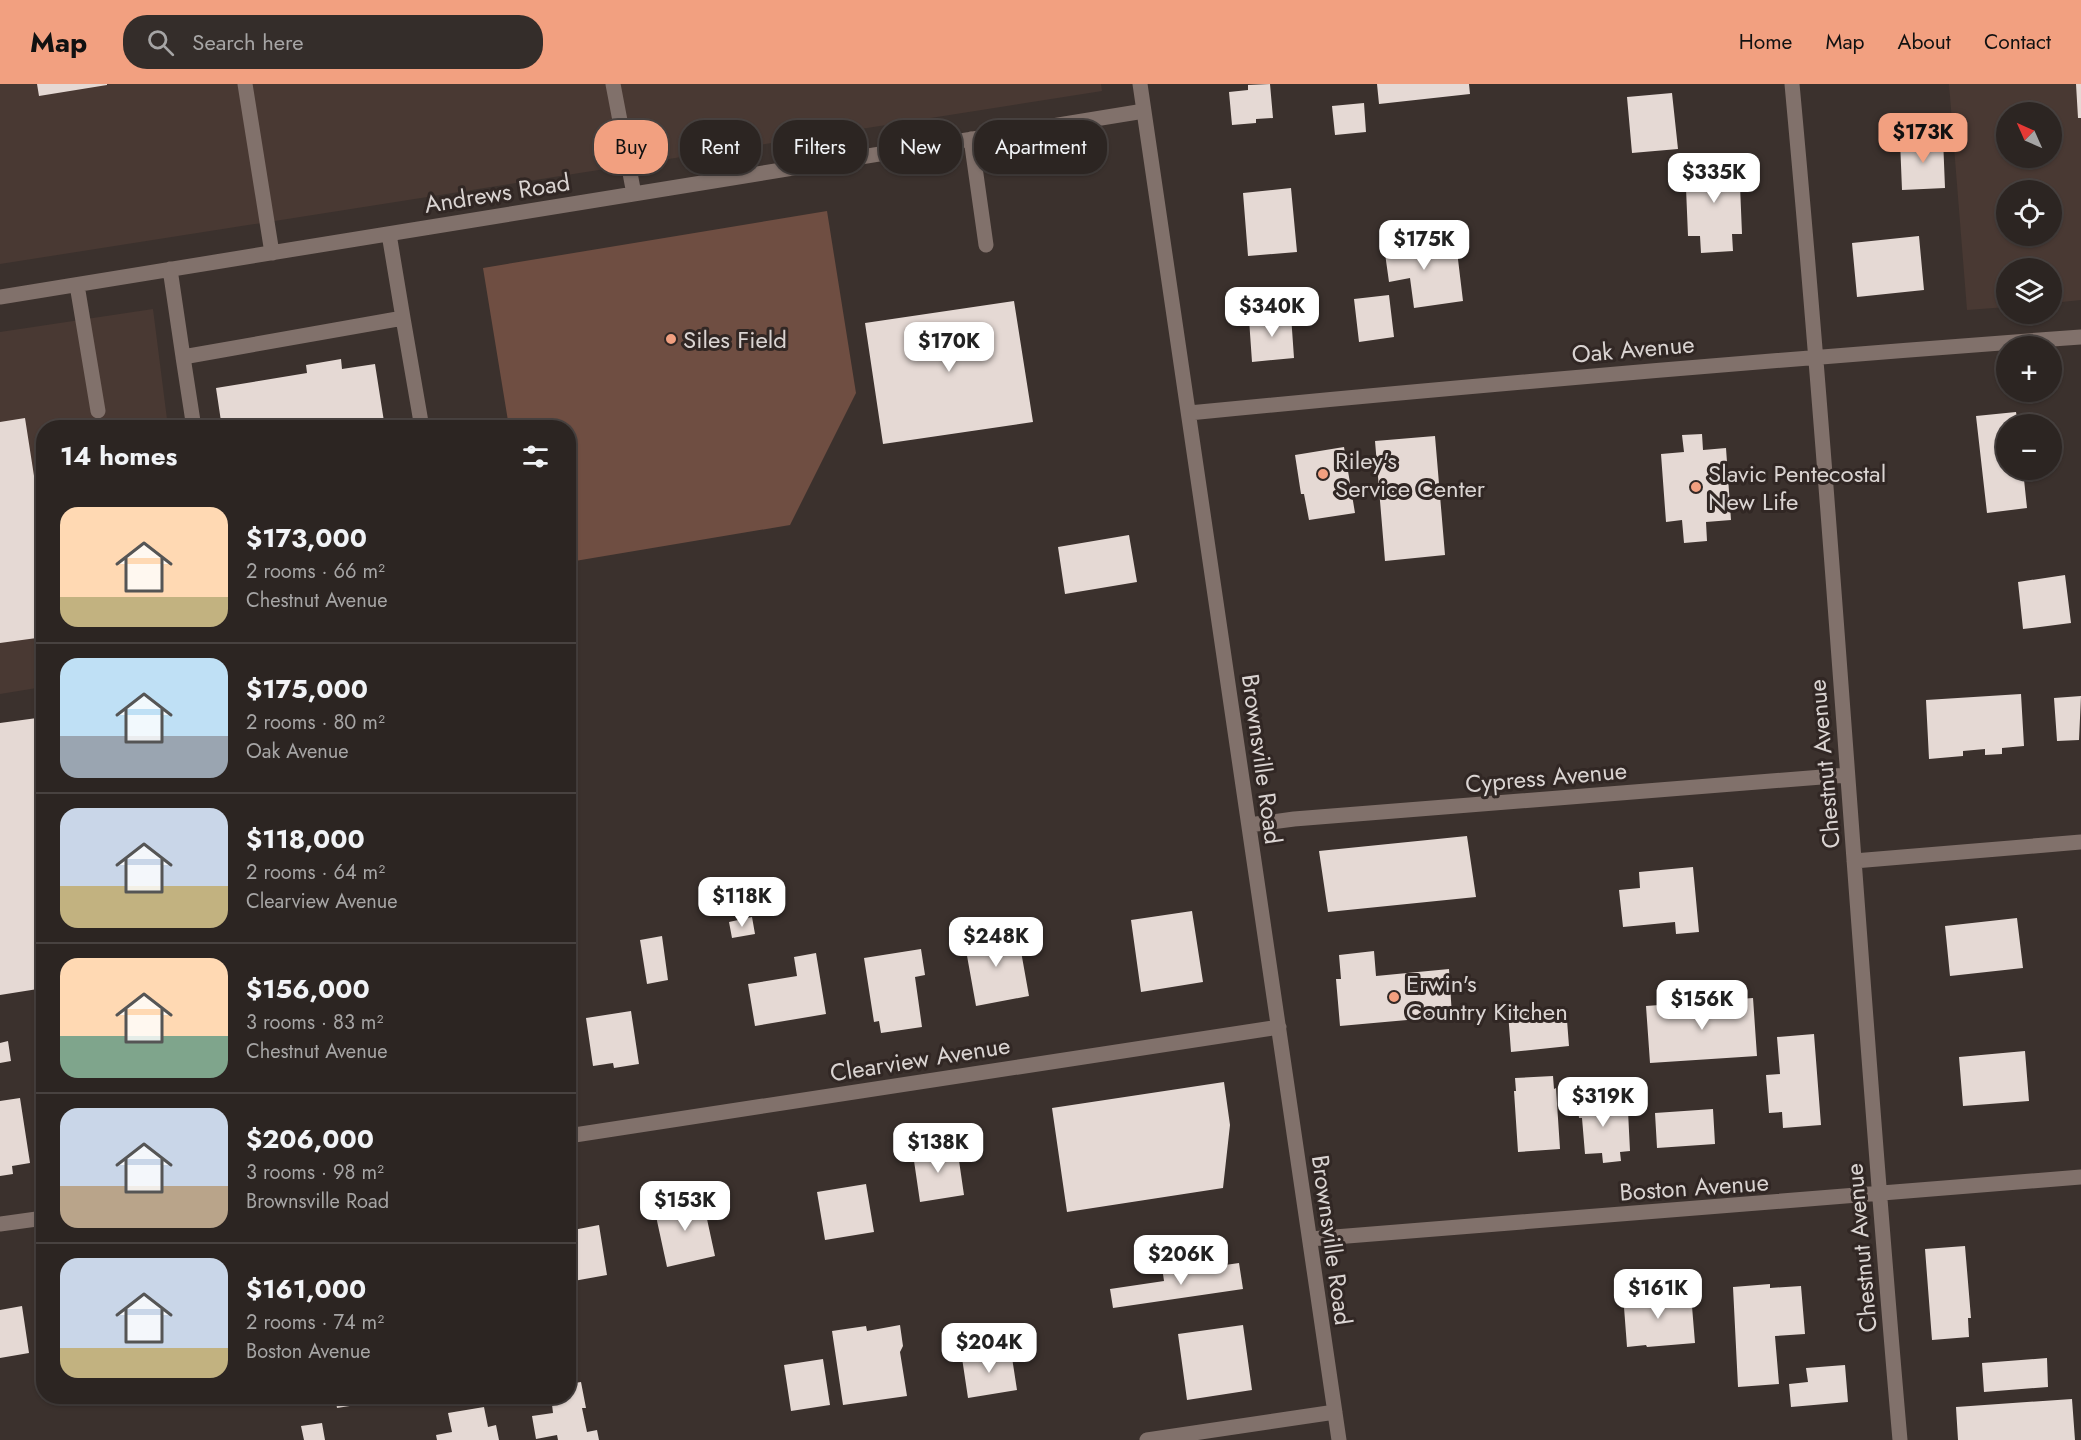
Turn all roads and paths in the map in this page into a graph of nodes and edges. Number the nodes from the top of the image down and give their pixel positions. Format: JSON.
{"nodes":[{"id":1,"x":245,"y":84,"type":"edge"},
{"id":2,"x":613,"y":84,"type":"edge"},
{"id":3,"x":1140,"y":84,"type":"edge"},
{"id":4,"x":1792,"y":84,"type":"edge"},
{"id":5,"x":1144,"y":111,"type":"junction"},
{"id":6,"x":970,"y":140,"type":"junction"},
{"id":7,"x":634,"y":194,"type":"junction"},
{"id":8,"x":388,"y":234,"type":"junction"},
{"id":9,"x":986,"y":244,"type":"dead end"},
{"id":10,"x":272,"y":253,"type":"junction"},
{"id":11,"x":170,"y":269,"type":"junction"},
{"id":12,"x":77,"y":285,"type":"junction"},
{"id":13,"x":0,"y":297,"type":"edge"},
{"id":14,"x":403,"y":318,"type":"junction"},
{"id":15,"x":2081,"y":337,"type":"edge"},
{"id":16,"x":183,"y":357,"type":"junction"},
{"id":17,"x":1815,"y":357,"type":"junction"},
{"id":18,"x":98,"y":411,"type":"dead end"},
{"id":19,"x":1189,"y":413,"type":"junction"},
{"id":20,"x":193,"y":420,"type":"edge"},
{"id":21,"x":421,"y":420,"type":"edge"},
{"id":22,"x":1847,"y":775,"type":"junction"},
{"id":23,"x":1249,"y":825,"type":"junction"},
{"id":24,"x":2081,"y":842,"type":"edge"},
{"id":25,"x":1854,"y":861,"type":"junction"},
{"id":26,"x":1279,"y":1027,"type":"junction"},
{"id":27,"x":576,"y":1136,"type":"edge"},
{"id":28,"x":2081,"y":1177,"type":"edge"},
{"id":29,"x":1878,"y":1195,"type":"junction"},
{"id":30,"x":36,"y":1219,"type":"edge"},
{"id":31,"x":0,"y":1224,"type":"edge"},
{"id":32,"x":1310,"y":1239,"type":"junction"},
{"id":33,"x":1335,"y":1412,"type":"junction"},
{"id":34,"x":1147,"y":1440,"type":"edge"},
{"id":35,"x":1339,"y":1440,"type":"edge"},
{"id":36,"x":1900,"y":1440,"type":"edge"}],
"edges":[{"from":1,"to":10,"type":"street"},
{"from":2,"to":7,"type":"street"},
{"from":3,"to":5,"type":"street","name":"Brownsville Road"},
{"from":4,"to":17,"type":"street","name":"Chestnut Avenue"},
{"from":5,"to":6,"type":"street","name":"Andrews Road"},
{"from":5,"to":19,"type":"street","name":"Brownsville Road"},
{"from":6,"to":7,"type":"street","name":"Andrews Road"},
{"from":6,"to":9,"type":"street"},
{"from":7,"to":8,"type":"street","name":"Andrews Road"},
{"from":8,"to":10,"type":"street","name":"Andrews Road"},
{"from":8,"to":14,"type":"street"},
{"from":10,"to":11,"type":"street","name":"Andrews Road"},
{"from":11,"to":12,"type":"street","name":"Andrews Road"},
{"from":11,"to":16,"type":"street"},
{"from":12,"to":13,"type":"street","name":"Andrews Road"},
{"from":12,"to":18,"type":"street"},
{"from":14,"to":16,"type":"street"},
{"from":14,"to":21,"type":"street"},
{"from":15,"to":17,"type":"street","name":"Oak Avenue"},
{"from":16,"to":20,"type":"street"},
{"from":17,"to":19,"type":"street","name":"Oak Avenue"},
{"from":17,"to":22,"type":"street","name":"Chestnut Avenue"},
{"from":19,"to":23,"type":"street","name":"Brownsville Road"},
{"from":22,"to":23,"type":"street","name":"Cypress Avenue"},
{"from":22,"to":25,"type":"street","name":"Chestnut Avenue"},
{"from":23,"to":26,"type":"street","name":"Brownsville Road"},
{"from":24,"to":25,"type":"street"},
{"from":25,"to":29,"type":"street","name":"Chestnut Avenue"},
{"from":26,"to":27,"type":"street","name":"Clearview Avenue"},
{"from":26,"to":32,"type":"street","name":"Brownsville Road"},
{"from":28,"to":29,"type":"street","name":"Boston Avenue"},
{"from":29,"to":32,"type":"street","name":"Boston Avenue"},
{"from":29,"to":36,"type":"street","name":"Chestnut Avenue"},
{"from":30,"to":31,"type":"street"},
{"from":32,"to":33,"type":"street","name":"Brownsville Road"},
{"from":33,"to":34,"type":"street"},
{"from":33,"to":35,"type":"street","name":"Brownsville Road"}]}
